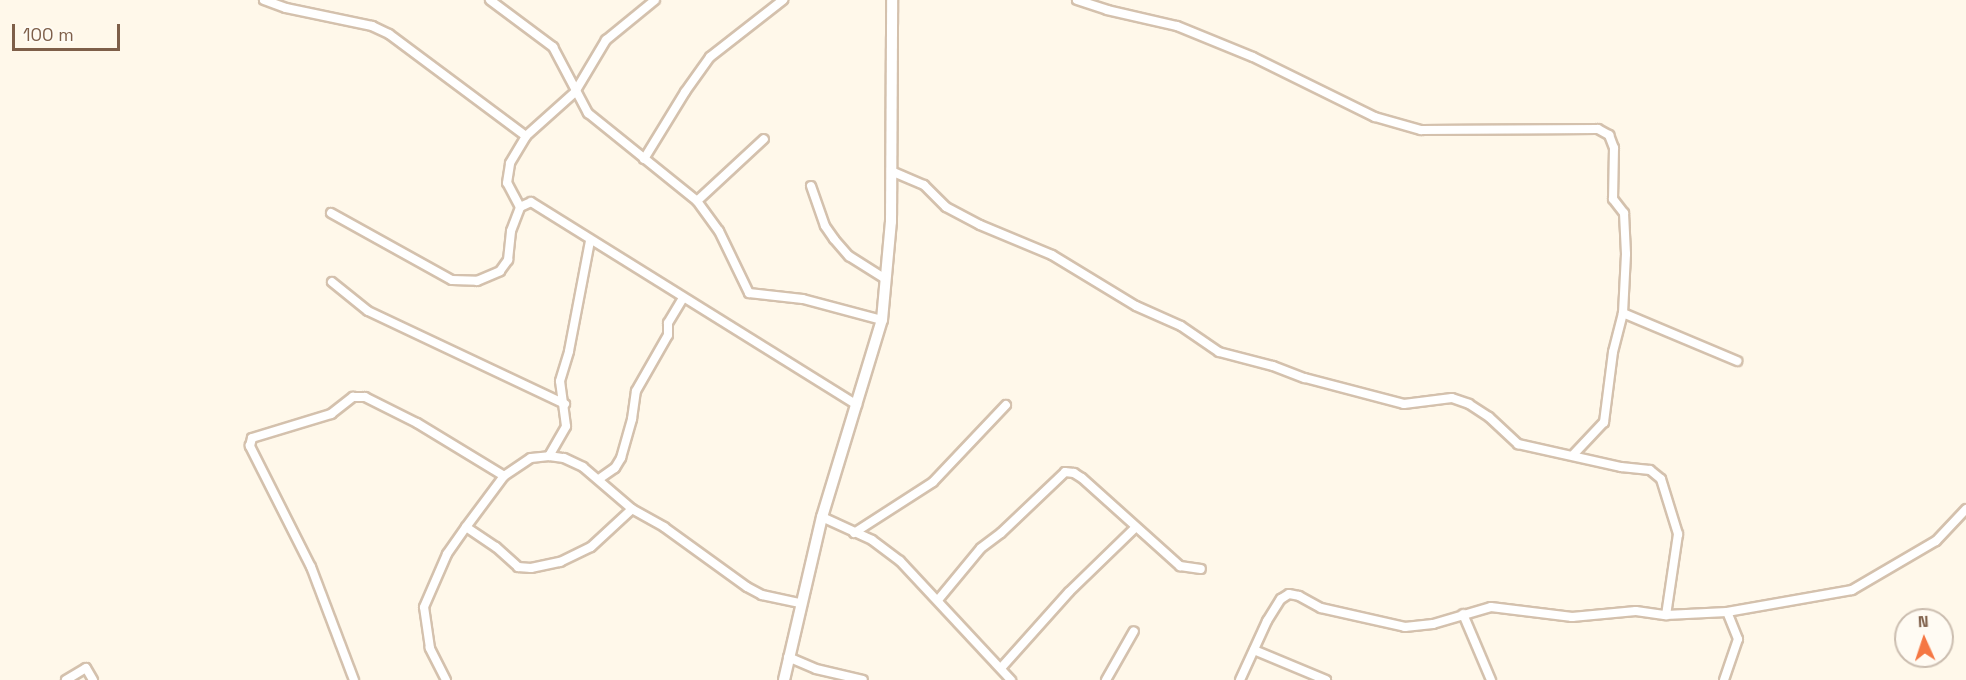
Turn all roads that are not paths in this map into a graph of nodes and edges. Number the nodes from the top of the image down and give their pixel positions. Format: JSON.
{"nodes":[{"id":1,"x":264,"y":0,"type":"edge"},
{"id":2,"x":490,"y":0,"type":"edge"},
{"id":3,"x":655,"y":0,"type":"edge"},
{"id":4,"x":783,"y":0,"type":"edge"},
{"id":5,"x":892,"y":0,"type":"edge"},
{"id":6,"x":1077,"y":0,"type":"edge"},
{"id":7,"x":575,"y":92,"type":"junction"},
{"id":8,"x":526,"y":136,"type":"junction"},
{"id":9,"x":764,"y":139,"type":"dead end"},
{"id":10,"x":644,"y":159,"type":"junction"},
{"id":11,"x":891,"y":171,"type":"junction"},
{"id":12,"x":811,"y":186,"type":"dead end"},
{"id":13,"x":697,"y":201,"type":"junction"},
{"id":14,"x":520,"y":207,"type":"junction"},
{"id":15,"x":331,"y":213,"type":"dead end"},
{"id":16,"x":590,"y":241,"type":"junction"},
{"id":17,"x":884,"y":278,"type":"junction"},
{"id":18,"x":332,"y":282,"type":"dead end"},
{"id":19,"x":683,"y":298,"type":"junction"},
{"id":20,"x":1623,"y":313,"type":"junction"},
{"id":21,"x":882,"y":320,"type":"junction"},
{"id":22,"x":1737,"y":361,"type":"dead end"},
{"id":23,"x":564,"y":404,"type":"junction"},
{"id":24,"x":857,"y":405,"type":"junction"},
{"id":25,"x":1006,"y":405,"type":"dead end"},
{"id":26,"x":1574,"y":455,"type":"junction"},
{"id":27,"x":549,"y":456,"type":"junction"},
{"id":28,"x":504,"y":476,"type":"junction"},
{"id":29,"x":599,"y":479,"type":"junction"},
{"id":30,"x":632,"y":509,"type":"junction"},
{"id":31,"x":1966,"y":509,"type":"edge"},
{"id":32,"x":822,"y":517,"type":"junction"},
{"id":33,"x":466,"y":527,"type":"junction"},
{"id":34,"x":1135,"y":528,"type":"junction"},
{"id":35,"x":854,"y":533,"type":"junction"},
{"id":36,"x":1201,"y":569,"type":"dead end"},
{"id":37,"x":938,"y":600,"type":"junction"},
{"id":38,"x":801,"y":603,"type":"junction"},
{"id":39,"x":1726,"y":612,"type":"junction"},
{"id":40,"x":1463,"y":614,"type":"junction"},
{"id":41,"x":1666,"y":615,"type":"junction"},
{"id":42,"x":1134,"y":631,"type":"dead end"},
{"id":43,"x":1254,"y":650,"type":"junction"},
{"id":44,"x":788,"y":657,"type":"junction"},
{"id":45,"x":1001,"y":668,"type":"junction"},
{"id":46,"x":66,"y":680,"type":"edge"},
{"id":47,"x":93,"y":680,"type":"edge"},
{"id":48,"x":354,"y":680,"type":"edge"},
{"id":49,"x":446,"y":680,"type":"edge"},
{"id":50,"x":784,"y":680,"type":"edge"},
{"id":51,"x":863,"y":680,"type":"edge"},
{"id":52,"x":1011,"y":680,"type":"edge"},
{"id":53,"x":1106,"y":680,"type":"edge"},
{"id":54,"x":1240,"y":680,"type":"edge"},
{"id":55,"x":1326,"y":680,"type":"edge"},
{"id":56,"x":1491,"y":680,"type":"edge"},
{"id":57,"x":1724,"y":680,"type":"edge"}],
"edges":[{"from":1,"to":8,"type":"street"},
{"from":2,"to":7,"type":"street"},
{"from":3,"to":7,"type":"street"},
{"from":4,"to":10,"type":"street"},
{"from":5,"to":11,"type":"street"},
{"from":6,"to":20,"type":"street"},
{"from":7,"to":8,"type":"street"},
{"from":7,"to":10,"type":"street"},
{"from":8,"to":14,"type":"street"},
{"from":9,"to":13,"type":"street"},
{"from":10,"to":13,"type":"street"},
{"from":11,"to":17,"type":"street"},
{"from":11,"to":26,"type":"street"},
{"from":12,"to":17,"type":"street"},
{"from":13,"to":21,"type":"street"},
{"from":14,"to":15,"type":"street"},
{"from":14,"to":16,"type":"street"},
{"from":16,"to":19,"type":"street"},
{"from":16,"to":23,"type":"street"},
{"from":17,"to":21,"type":"street"},
{"from":18,"to":23,"type":"street"},
{"from":19,"to":24,"type":"street"},
{"from":19,"to":29,"type":"street"},
{"from":20,"to":22,"type":"street"},
{"from":20,"to":26,"type":"street"},
{"from":21,"to":24,"type":"street"},
{"from":23,"to":27,"type":"street"},
{"from":24,"to":32,"type":"street"},
{"from":25,"to":35,"type":"street"},
{"from":26,"to":41,"type":"street"},
{"from":27,"to":28,"type":"street"},
{"from":27,"to":29,"type":"street"},
{"from":28,"to":33,"type":"street"},
{"from":28,"to":48,"type":"street"},
{"from":29,"to":30,"type":"street"},
{"from":30,"to":33,"type":"street"},
{"from":30,"to":38,"type":"street"},
{"from":31,"to":39,"type":"street"},
{"from":32,"to":35,"type":"street"},
{"from":32,"to":38,"type":"street"},
{"from":33,"to":49,"type":"street"},
{"from":34,"to":36,"type":"street"},
{"from":34,"to":37,"type":"street"},
{"from":34,"to":45,"type":"street"},
{"from":35,"to":37,"type":"street"},
{"from":37,"to":45,"type":"street"},
{"from":38,"to":44,"type":"street"},
{"from":39,"to":41,"type":"street"},
{"from":39,"to":57,"type":"street"},
{"from":40,"to":41,"type":"street"},
{"from":40,"to":43,"type":"street"},
{"from":40,"to":56,"type":"street"},
{"from":42,"to":53,"type":"street"},
{"from":43,"to":54,"type":"street"},
{"from":43,"to":55,"type":"street"},
{"from":44,"to":50,"type":"street"},
{"from":44,"to":51,"type":"street"},
{"from":45,"to":52,"type":"street"},
{"from":46,"to":47,"type":"street"}]}
